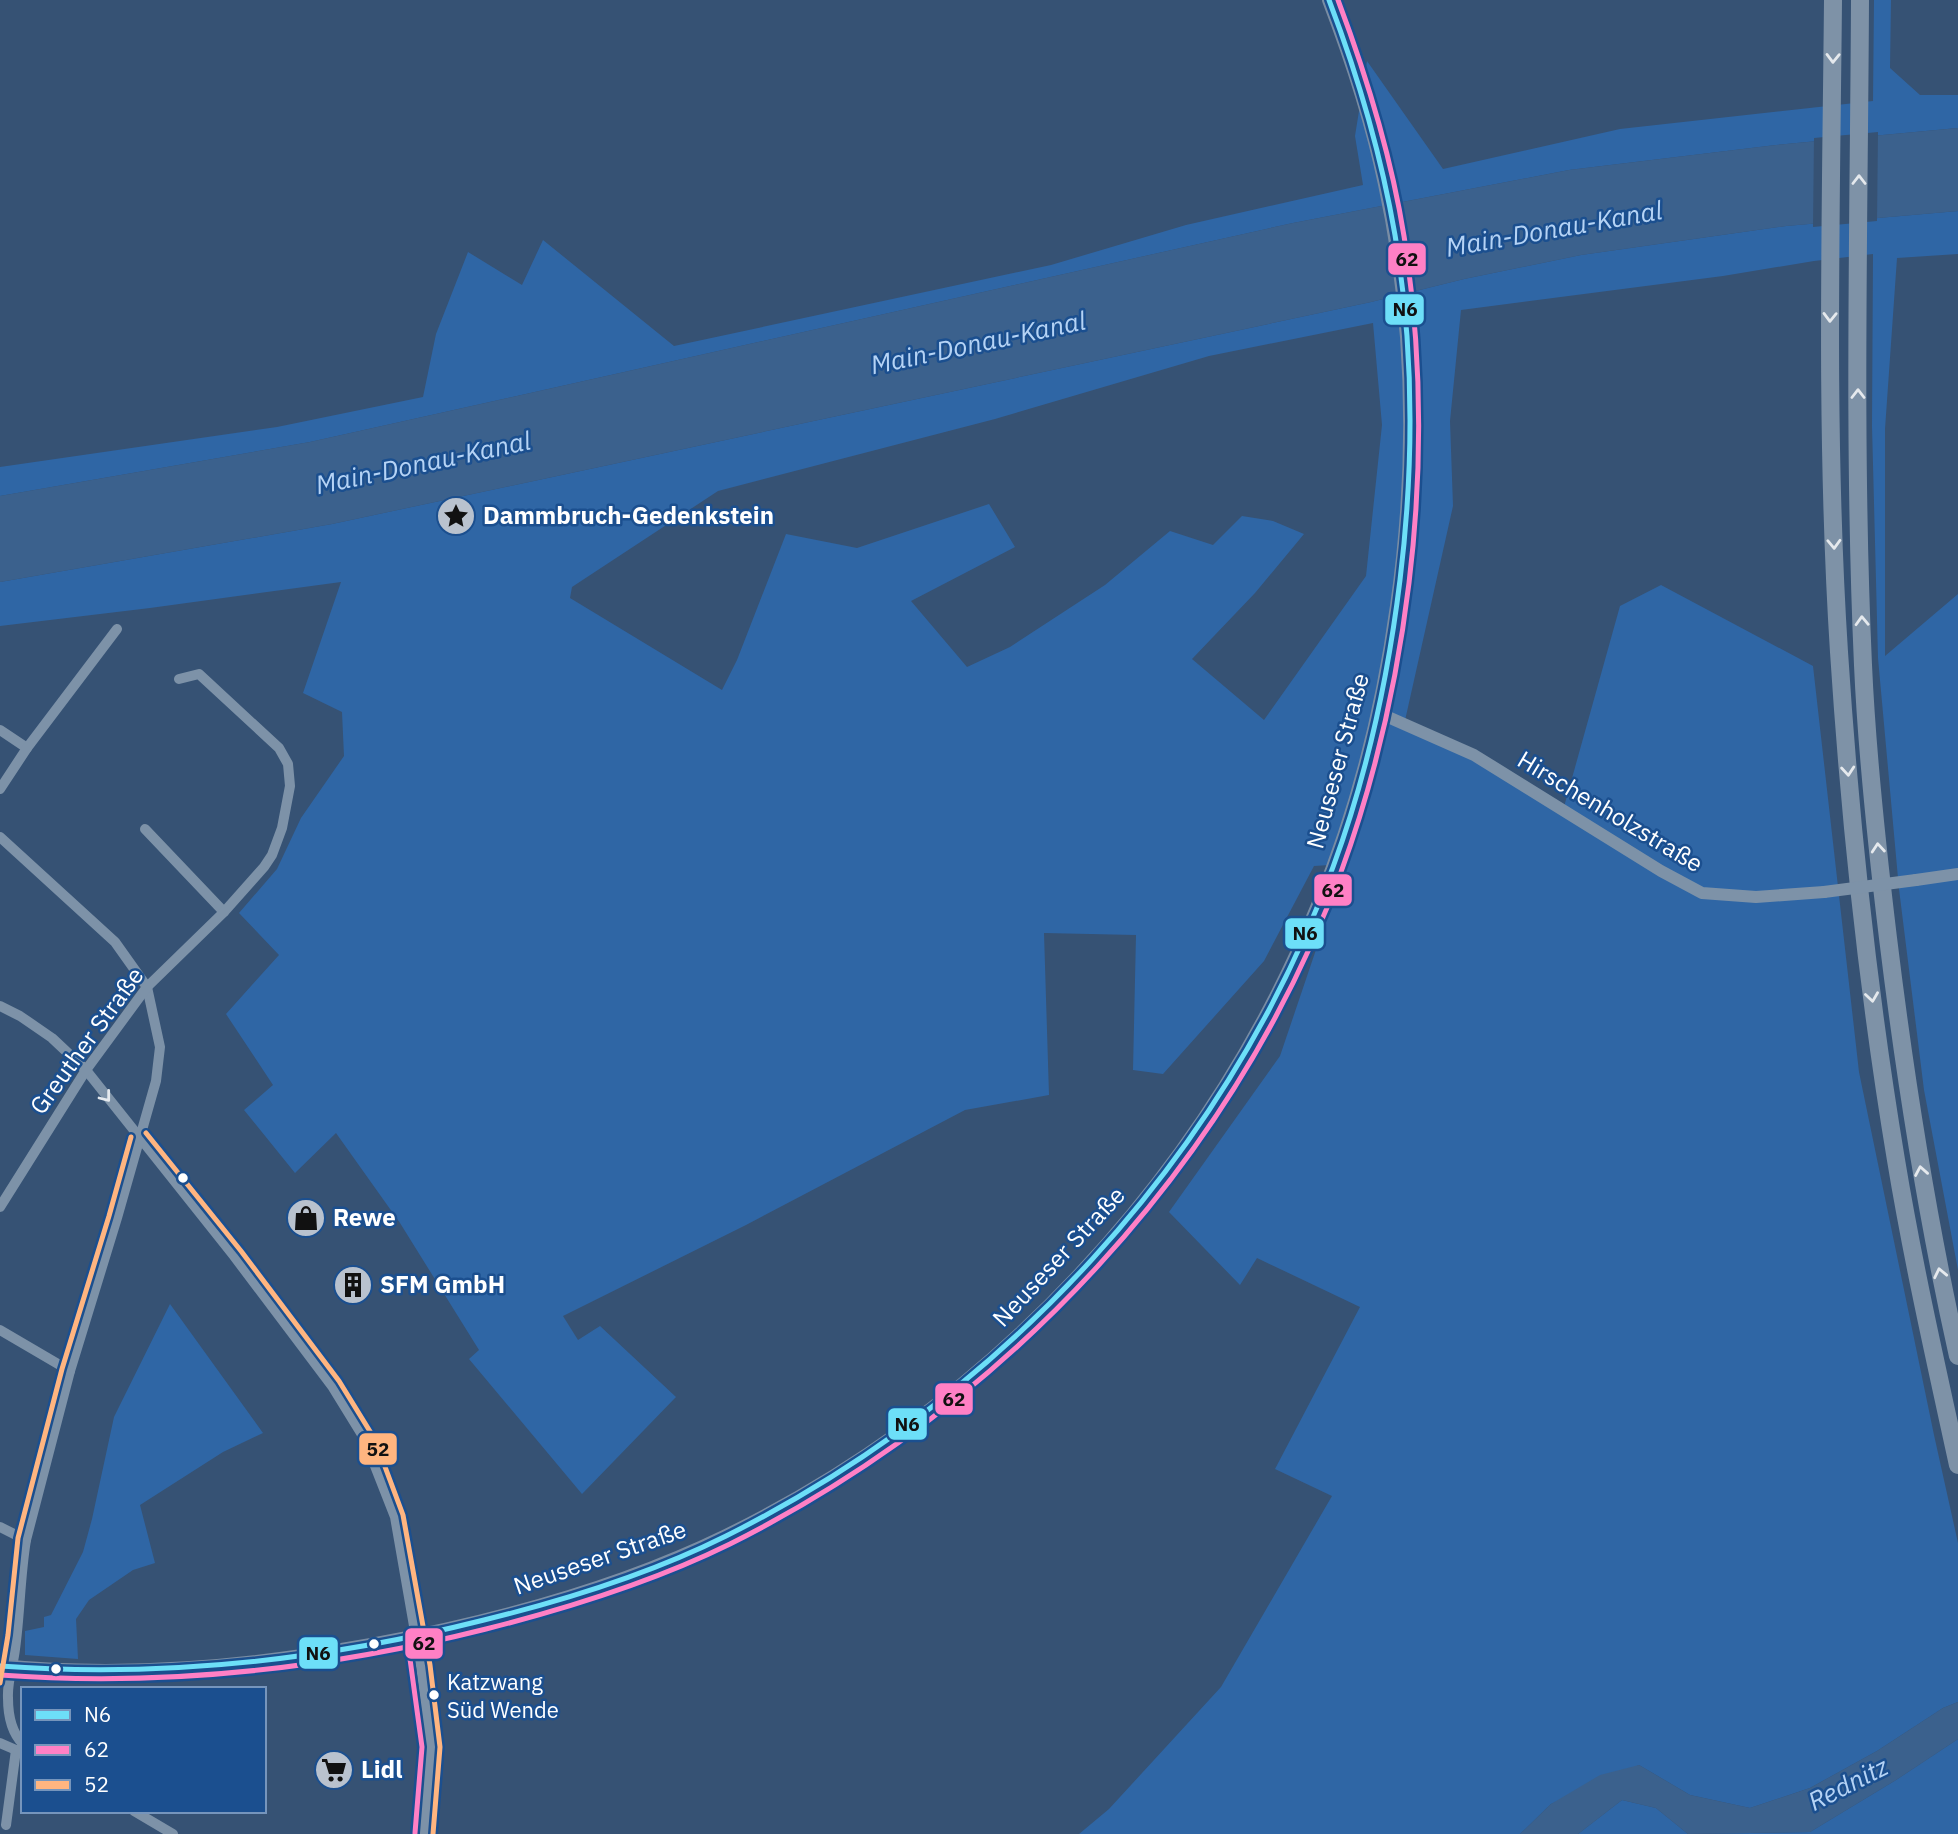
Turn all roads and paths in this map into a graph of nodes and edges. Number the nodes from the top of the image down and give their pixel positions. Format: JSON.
{"nodes":[{"id":1,"x":1329,"y":0,"type":"edge"},
{"id":2,"x":1833,"y":0,"type":"edge"},
{"id":3,"x":1860,"y":0,"type":"edge"},
{"id":4,"x":117,"y":629,"type":"dead end"},
{"id":5,"x":178,"y":679,"type":"dead end"},
{"id":6,"x":1378,"y":710,"type":"junction"},
{"id":7,"x":0,"y":730,"type":"edge"},
{"id":8,"x":27,"y":748,"type":"junction"},
{"id":9,"x":0,"y":789,"type":"edge"},
{"id":10,"x":145,"y":829,"type":"dead end"},
{"id":11,"x":0,"y":836,"type":"edge"},
{"id":12,"x":1958,"y":874,"type":"edge"},
{"id":13,"x":224,"y":912,"type":"junction"},
{"id":14,"x":147,"y":987,"type":"junction"},
{"id":15,"x":0,"y":1006,"type":"edge"},
{"id":16,"x":86,"y":1070,"type":"junction"},
{"id":17,"x":139,"y":1139,"type":"junction"},
{"id":18,"x":1,"y":1204,"type":"edge"},
{"id":19,"x":0,"y":1330,"type":"edge"},
{"id":20,"x":1958,"y":1356,"type":"edge"},
{"id":21,"x":71,"y":1371,"type":"junction"},
{"id":22,"x":1958,"y":1465,"type":"edge"},
{"id":23,"x":0,"y":1527,"type":"edge"},
{"id":24,"x":26,"y":1540,"type":"junction"},
{"id":25,"x":416,"y":1636,"type":"junction"},
{"id":26,"x":6,"y":1667,"type":"edge"},
{"id":27,"x":0,"y":1743,"type":"edge"},
{"id":28,"x":21,"y":1748,"type":"edge"},
{"id":29,"x":4,"y":1803,"type":"edge"},
{"id":30,"x":137,"y":1813,"type":"edge"},
{"id":31,"x":6,"y":1825,"type":"dead end"},
{"id":32,"x":173,"y":1834,"type":"edge"},
{"id":33,"x":424,"y":1834,"type":"edge"}],
"edges":[{"from":1,"to":6,"type":"main road","name":"Neuseser Straße"},
{"from":2,"to":22,"type":"highway","one_way":true},
{"from":20,"to":3,"type":"highway","one_way":true},
{"from":4,"to":8,"type":"street"},
{"from":5,"to":13,"type":"street","name":"Greuther Straße"},
{"from":6,"to":12,"type":"street","name":"Hirschenholzstraße","bridge":true},
{"from":6,"to":25,"type":"main road","name":"Neuseser Straße"},
{"from":7,"to":8,"type":"street"},
{"from":8,"to":9,"type":"street"},
{"from":10,"to":13,"type":"street"},
{"from":11,"to":14,"type":"street"},
{"from":13,"to":14,"type":"street","name":"Greuther Straße"},
{"from":14,"to":16,"type":"street","name":"Greuther Straße"},
{"from":14,"to":17,"type":"street"},
{"from":15,"to":16,"type":"street"},
{"from":16,"to":17,"type":"street","one_way":true},
{"from":16,"to":18,"type":"street","name":"Greuther Straße"},
{"from":17,"to":21,"type":"street"},
{"from":17,"to":25,"type":"street"},
{"from":19,"to":21,"type":"street"},
{"from":21,"to":24,"type":"street"},
{"from":23,"to":24,"type":"street"},
{"from":24,"to":26,"type":"street"},
{"from":25,"to":26,"type":"main road","name":"Neuseser Straße"},
{"from":25,"to":33,"type":"street"},
{"from":26,"to":28,"type":"street"},
{"from":27,"to":28,"type":"street"},
{"from":28,"to":29,"type":"street"},
{"from":29,"to":31,"type":"street"},
{"from":30,"to":32,"type":"street"}]}
